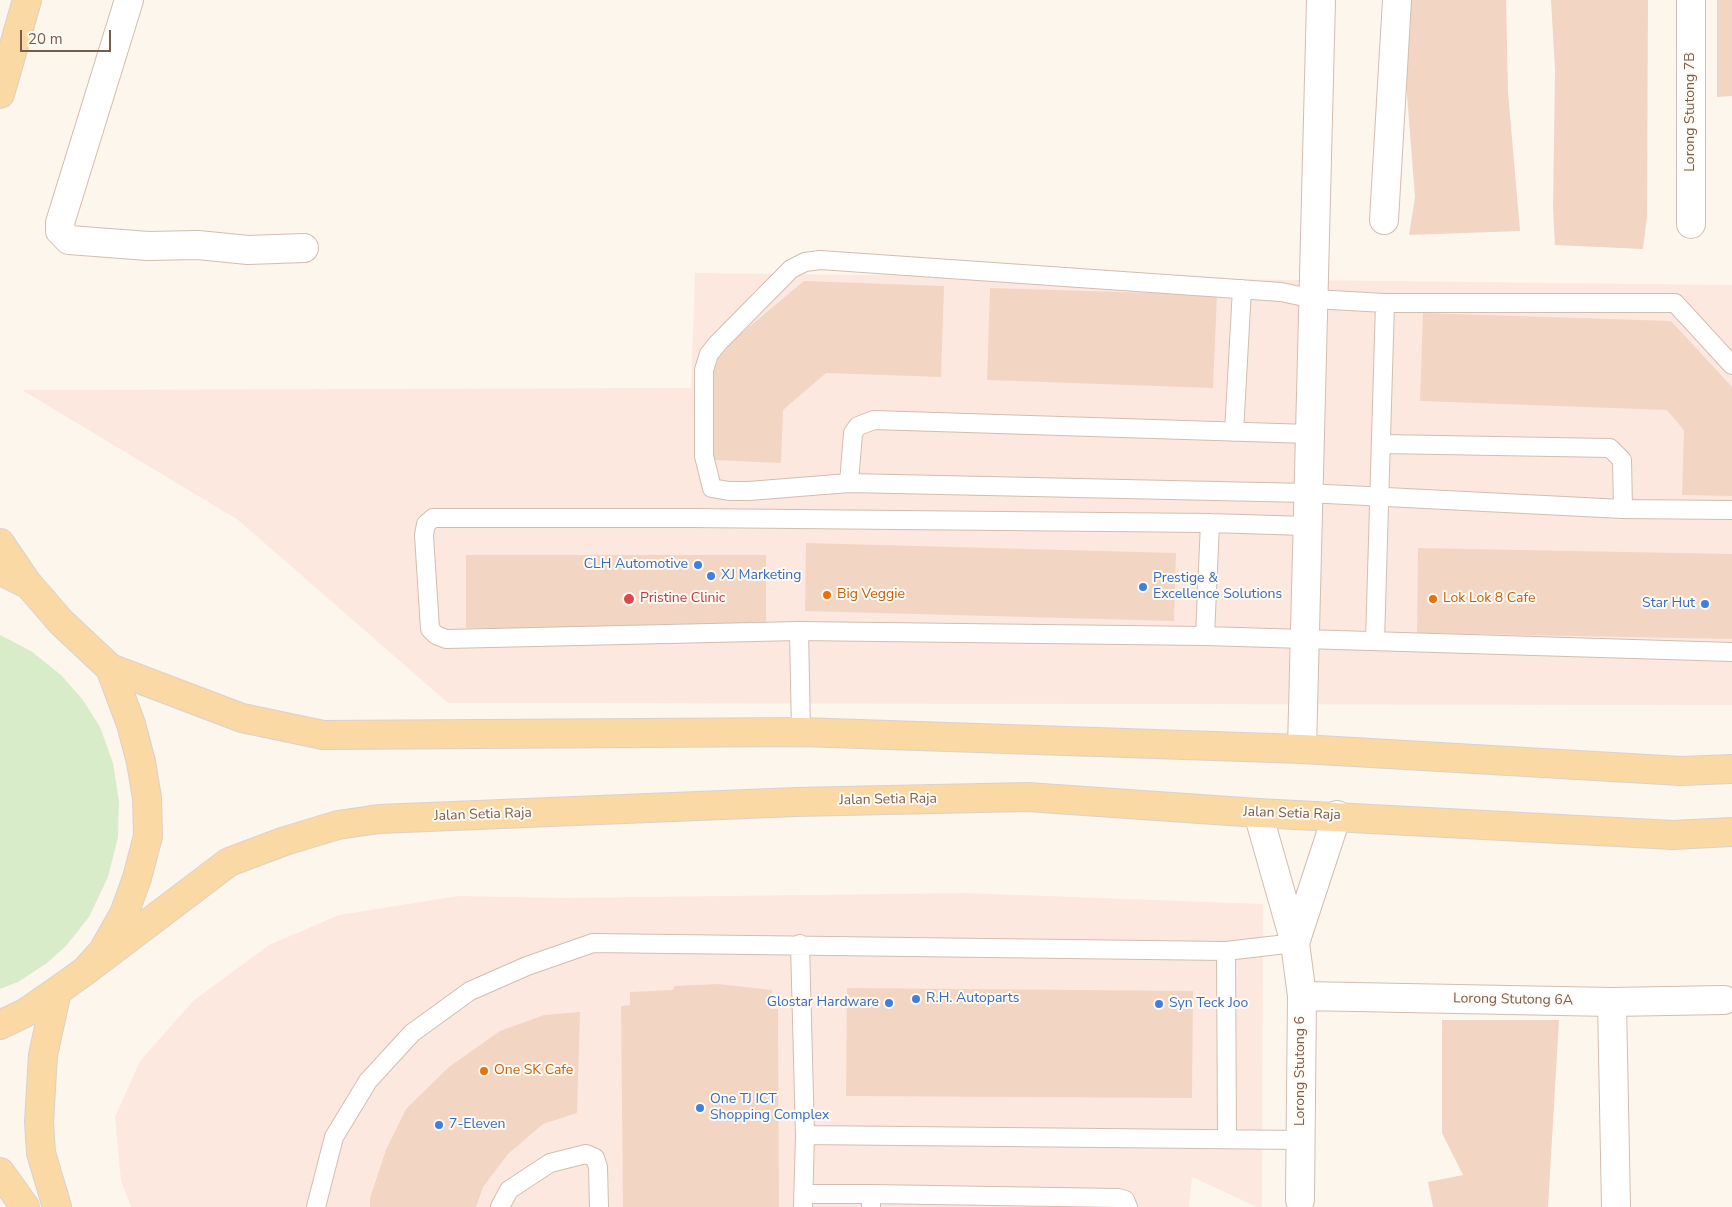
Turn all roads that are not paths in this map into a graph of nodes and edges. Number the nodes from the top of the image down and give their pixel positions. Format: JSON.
{"nodes":[{"id":1,"x":27,"y":0,"type":"edge"},
{"id":2,"x":129,"y":0,"type":"edge"},
{"id":3,"x":1321,"y":0,"type":"edge"},
{"id":4,"x":1397,"y":0,"type":"edge"},
{"id":5,"x":1691,"y":0,"type":"edge"},
{"id":6,"x":0,"y":94,"type":"edge"},
{"id":7,"x":1384,"y":220,"type":"dead end"},
{"id":8,"x":1691,"y":224,"type":"dead end"},
{"id":9,"x":304,"y":248,"type":"dead end"},
{"id":10,"x":1242,"y":289,"type":"junction"},
{"id":11,"x":1314,"y":299,"type":"junction"},
{"id":12,"x":1385,"y":303,"type":"junction"},
{"id":13,"x":1732,"y":365,"type":"edge"},
{"id":14,"x":1234,"y":432,"type":"junction"},
{"id":15,"x":1309,"y":434,"type":"junction"},
{"id":16,"x":1380,"y":444,"type":"junction"},
{"id":17,"x":849,"y":482,"type":"junction"},
{"id":18,"x":1307,"y":493,"type":"junction"},
{"id":19,"x":1379,"y":496,"type":"junction"},
{"id":20,"x":1623,"y":509,"type":"junction"},
{"id":21,"x":1732,"y":510,"type":"edge"},
{"id":22,"x":1210,"y":523,"type":"junction"},
{"id":23,"x":1306,"y":526,"type":"junction"},
{"id":24,"x":0,"y":543,"type":"edge"},
{"id":25,"x":0,"y":570,"type":"edge"},
{"id":26,"x":29,"y":585,"type":"junction"},
{"id":27,"x":799,"y":631,"type":"junction"},
{"id":28,"x":1206,"y":636,"type":"junction"},
{"id":29,"x":1303,"y":639,"type":"junction"},
{"id":30,"x":1375,"y":641,"type":"junction"},
{"id":31,"x":1732,"y":652,"type":"edge"},
{"id":32,"x":110,"y":668,"type":"junction"},
{"id":33,"x":801,"y":732,"type":"junction"},
{"id":34,"x":1302,"y":749,"type":"junction"},
{"id":35,"x":1732,"y":768,"type":"edge"},
{"id":36,"x":1258,"y":813,"type":"junction"},
{"id":37,"x":1337,"y":815,"type":"junction"},
{"id":38,"x":1732,"y":832,"type":"edge"},
{"id":39,"x":1295,"y":943,"type":"junction"},
{"id":40,"x":800,"y":944,"type":"junction"},
{"id":41,"x":1226,"y":951,"type":"junction"},
{"id":42,"x":86,"y":971,"type":"junction"},
{"id":43,"x":57,"y":991,"type":"junction"},
{"id":44,"x":1302,"y":996,"type":"junction"},
{"id":45,"x":1724,"y":1000,"type":"dead end"},
{"id":46,"x":1612,"y":1002,"type":"junction"},
{"id":47,"x":0,"y":1025,"type":"edge"},
{"id":48,"x":805,"y":1135,"type":"junction"},
{"id":49,"x":1227,"y":1139,"type":"junction"},
{"id":50,"x":1301,"y":1140,"type":"junction"},
{"id":51,"x":0,"y":1172,"type":"edge"},
{"id":52,"x":1300,"y":1200,"type":"dead end"},
{"id":53,"x":803,"y":1201,"type":"edge"},
{"id":54,"x":871,"y":1201,"type":"edge"},
{"id":55,"x":26,"y":1207,"type":"edge"},
{"id":56,"x":57,"y":1207,"type":"edge"},
{"id":57,"x":316,"y":1207,"type":"edge"},
{"id":58,"x":500,"y":1207,"type":"edge"},
{"id":59,"x":599,"y":1207,"type":"edge"},
{"id":60,"x":1128,"y":1207,"type":"edge"},
{"id":61,"x":1616,"y":1207,"type":"edge"}],
"edges":[{"from":1,"to":6,"type":"main road"},
{"from":2,"to":9,"type":"street"},
{"from":3,"to":11,"type":"street"},
{"from":4,"to":7,"type":"street"},
{"from":5,"to":8,"type":"street","name":"Lorong Stutong 7B"},
{"from":10,"to":11,"type":"lane"},
{"from":10,"to":14,"type":"lane"},
{"from":10,"to":17,"type":"lane"},
{"from":11,"to":12,"type":"lane"},
{"from":11,"to":15,"type":"street"},
{"from":12,"to":13,"type":"lane"},
{"from":12,"to":16,"type":"lane"},
{"from":14,"to":15,"type":"lane"},
{"from":14,"to":17,"type":"lane"},
{"from":15,"to":18,"type":"street"},
{"from":16,"to":19,"type":"lane"},
{"from":16,"to":20,"type":"lane"},
{"from":17,"to":18,"type":"lane"},
{"from":18,"to":19,"type":"lane"},
{"from":18,"to":23,"type":"street"},
{"from":19,"to":20,"type":"lane"},
{"from":19,"to":30,"type":"lane"},
{"from":20,"to":21,"type":"lane"},
{"from":22,"to":23,"type":"lane"},
{"from":22,"to":27,"type":"lane"},
{"from":22,"to":28,"type":"lane"},
{"from":23,"to":29,"type":"street"},
{"from":24,"to":26,"type":"main road"},
{"from":25,"to":26,"type":"main road"},
{"from":26,"to":32,"type":"main road"},
{"from":27,"to":28,"type":"lane"},
{"from":27,"to":33,"type":"lane"},
{"from":28,"to":29,"type":"lane"},
{"from":29,"to":30,"type":"lane"},
{"from":29,"to":34,"type":"street"},
{"from":30,"to":31,"type":"lane"},
{"from":32,"to":33,"type":"main road"},
{"from":32,"to":42,"type":"main road"},
{"from":33,"to":34,"type":"main road"},
{"from":34,"to":35,"type":"main road"},
{"from":36,"to":37,"type":"main road","name":"Jalan Setia Raja"},
{"from":36,"to":39,"type":"street","name":"Lorong Stutong 6"},
{"from":36,"to":42,"type":"main road","name":"Jalan Setia Raja"},
{"from":37,"to":38,"type":"main road","name":"Jalan Setia Raja"},
{"from":37,"to":39,"type":"street","name":"Lorong Stutong 6"},
{"from":39,"to":41,"type":"lane"},
{"from":39,"to":44,"type":"street","name":"Lorong Stutong 6"},
{"from":40,"to":41,"type":"lane"},
{"from":40,"to":48,"type":"lane"},
{"from":40,"to":57,"type":"lane"},
{"from":41,"to":49,"type":"lane"},
{"from":42,"to":43,"type":"main road"},
{"from":43,"to":47,"type":"main road"},
{"from":43,"to":56,"type":"main road"},
{"from":44,"to":46,"type":"street","name":"Lorong Stutong 6A"},
{"from":44,"to":50,"type":"street","name":"Lorong Stutong 6"},
{"from":45,"to":46,"type":"street","name":"Lorong Stutong 6A"},
{"from":46,"to":61,"type":"street"},
{"from":48,"to":49,"type":"lane"},
{"from":48,"to":53,"type":"lane"},
{"from":49,"to":50,"type":"lane"},
{"from":50,"to":52,"type":"street","name":"Lorong Stutong 6"},
{"from":51,"to":55,"type":"main road"},
{"from":53,"to":54,"type":"lane"},
{"from":54,"to":60,"type":"lane"},
{"from":58,"to":59,"type":"lane"}]}
